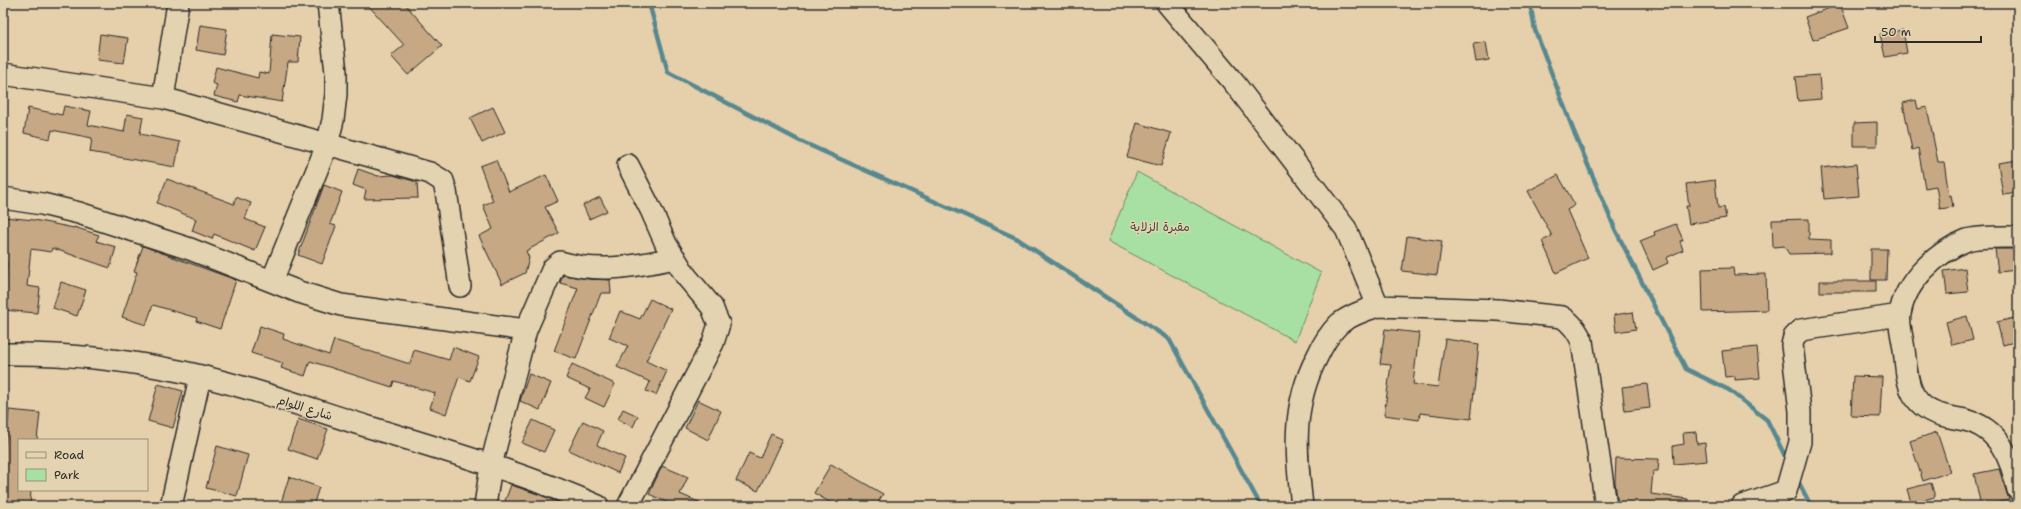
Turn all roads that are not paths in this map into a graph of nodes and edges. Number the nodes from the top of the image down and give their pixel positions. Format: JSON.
{"nodes":[{"id":1,"x":178,"y":3,"type":"edge"},
{"id":2,"x":328,"y":3,"type":"edge"},
{"id":3,"x":1167,"y":3,"type":"edge"},
{"id":4,"x":3,"y":74,"type":"edge"},
{"id":5,"x":163,"y":98,"type":"junction"},
{"id":6,"x":327,"y":145,"type":"junction"},
{"id":7,"x":628,"y":165,"type":"dead end"},
{"id":8,"x":3,"y":198,"type":"edge"},
{"id":9,"x":2018,"y":237,"type":"edge"},
{"id":10,"x":675,"y":258,"type":"junction"},
{"id":11,"x":272,"y":281,"type":"junction"},
{"id":12,"x":460,"y":286,"type":"dead end"},
{"id":13,"x":1378,"y":306,"type":"junction"},
{"id":14,"x":1900,"y":315,"type":"junction"},
{"id":15,"x":526,"y":330,"type":"junction"},
{"id":16,"x":3,"y":354,"type":"edge"},
{"id":17,"x":200,"y":377,"type":"junction"},
{"id":18,"x":491,"y":465,"type":"junction"},
{"id":19,"x":2018,"y":490,"type":"edge"},
{"id":20,"x":1788,"y":498,"type":"edge"},
{"id":21,"x":171,"y":506,"type":"edge"},
{"id":22,"x":485,"y":506,"type":"edge"},
{"id":23,"x":598,"y":506,"type":"edge"},
{"id":24,"x":628,"y":506,"type":"edge"},
{"id":25,"x":1302,"y":506,"type":"edge"},
{"id":26,"x":1606,"y":506,"type":"edge"},
{"id":27,"x":1742,"y":506,"type":"edge"}],
"edges":[{"from":1,"to":5,"type":"street"},
{"from":2,"to":6,"type":"street"},
{"from":3,"to":13,"type":"street"},
{"from":4,"to":5,"type":"street"},
{"from":5,"to":6,"type":"street"},
{"from":6,"to":11,"type":"street"},
{"from":6,"to":12,"type":"street"},
{"from":7,"to":10,"type":"street"},
{"from":8,"to":11,"type":"street"},
{"from":9,"to":14,"type":"street"},
{"from":10,"to":15,"type":"street"},
{"from":10,"to":24,"type":"street"},
{"from":11,"to":15,"type":"street"},
{"from":13,"to":25,"type":"street"},
{"from":13,"to":26,"type":"street"},
{"from":14,"to":19,"type":"street"},
{"from":14,"to":20,"type":"street"},
{"from":15,"to":18,"type":"street"},
{"from":16,"to":17,"type":"street","name":"شارع اللوام"},
{"from":17,"to":18,"type":"street","name":"شارع اللوام"},
{"from":17,"to":21,"type":"street"},
{"from":18,"to":22,"type":"street"},
{"from":18,"to":23,"type":"street","name":"شارع اللوام"},
{"from":20,"to":27,"type":"street"}]}
